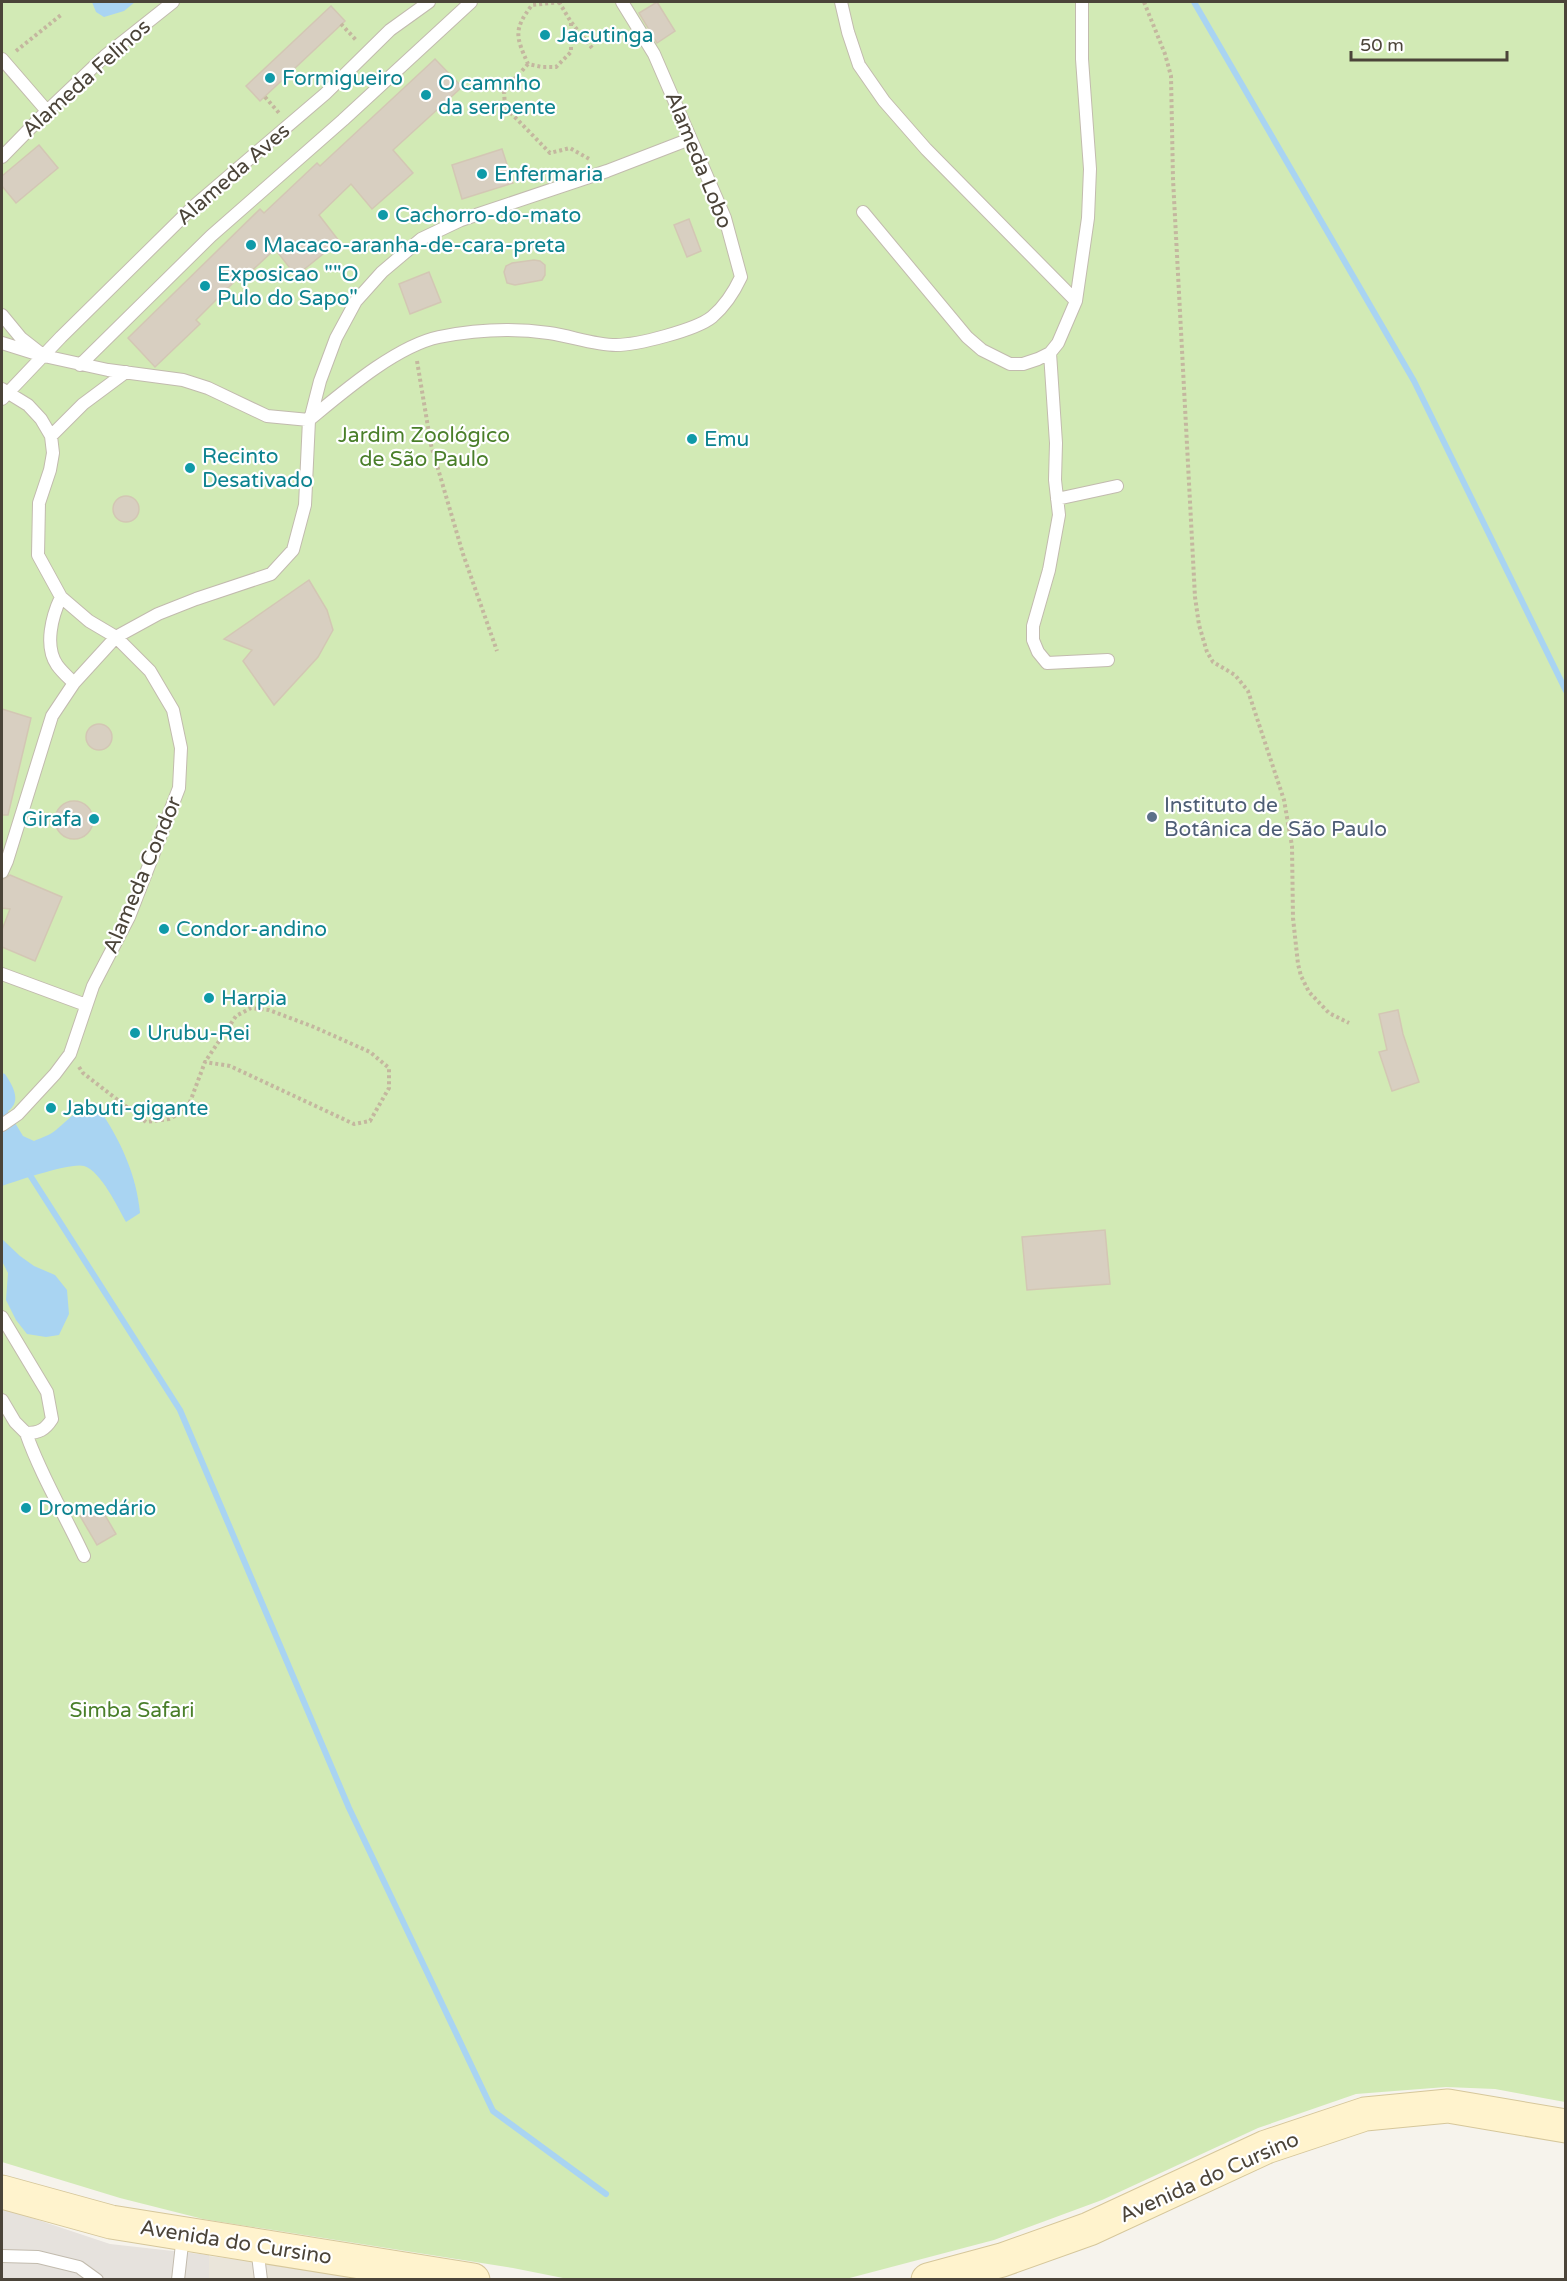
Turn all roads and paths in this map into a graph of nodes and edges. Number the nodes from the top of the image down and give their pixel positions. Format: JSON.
{"nodes":[{"id":1,"x":173,"y":2,"type":"edge"},
{"id":2,"x":429,"y":2,"type":"edge"},
{"id":3,"x":471,"y":2,"type":"edge"},
{"id":4,"x":559,"y":2,"type":"edge"},
{"id":5,"x":622,"y":2,"type":"edge"},
{"id":6,"x":841,"y":2,"type":"edge"},
{"id":7,"x":1082,"y":2,"type":"edge"},
{"id":8,"x":1144,"y":2,"type":"edge"},
{"id":9,"x":61,"y":15,"type":"dead end"},
{"id":10,"x":571,"y":22,"type":"junction"},
{"id":11,"x":341,"y":24,"type":"dead end"},
{"id":12,"x":592,"y":48,"type":"dead end"},
{"id":13,"x":367,"y":53,"type":"junction"},
{"id":14,"x":2,"y":60,"type":"edge"},
{"id":15,"x":528,"y":64,"type":"junction"},
{"id":16,"x":265,"y":97,"type":"dead end"},
{"id":17,"x":47,"y":111,"type":"junction"},
{"id":18,"x":289,"y":124,"type":"junction"},
{"id":19,"x":690,"y":139,"type":"junction"},
{"id":20,"x":2,"y":157,"type":"edge"},
{"id":21,"x":607,"y":171,"type":"junction"},
{"id":22,"x":863,"y":212,"type":"dead end"},
{"id":23,"x":1076,"y":301,"type":"junction"},
{"id":24,"x":2,"y":315,"type":"edge"},
{"id":25,"x":2,"y":343,"type":"edge"},
{"id":26,"x":414,"y":346,"type":"junction"},
{"id":27,"x":1050,"y":353,"type":"junction"},
{"id":28,"x":44,"y":356,"type":"junction"},
{"id":29,"x":80,"y":365,"type":"junction"},
{"id":30,"x":126,"y":372,"type":"junction"},
{"id":31,"x":4,"y":393,"type":"edge"},
{"id":32,"x":309,"y":420,"type":"junction"},
{"id":33,"x":51,"y":436,"type":"junction"},
{"id":34,"x":1117,"y":486,"type":"dead end"},
{"id":35,"x":1057,"y":499,"type":"junction"},
{"id":36,"x":60,"y":597,"type":"junction"},
{"id":37,"x":116,"y":637,"type":"junction"},
{"id":38,"x":497,"y":651,"type":"dead end"},
{"id":39,"x":1108,"y":660,"type":"dead end"},
{"id":40,"x":74,"y":683,"type":"junction"},
{"id":41,"x":2,"y":872,"type":"edge"},
{"id":42,"x":2,"y":974,"type":"edge"},
{"id":43,"x":86,"y":1005,"type":"junction"},
{"id":44,"x":1349,"y":1023,"type":"dead end"},
{"id":45,"x":70,"y":1054,"type":"junction"},
{"id":46,"x":205,"y":1062,"type":"junction"},
{"id":47,"x":2,"y":1125,"type":"edge"},
{"id":48,"x":2,"y":1317,"type":"edge"},
{"id":49,"x":2,"y":1400,"type":"edge"},
{"id":50,"x":26,"y":1433,"type":"junction"},
{"id":51,"x":84,"y":1556,"type":"dead end"},
{"id":52,"x":1566,"y":2126,"type":"edge"},
{"id":53,"x":2,"y":2192,"type":"edge"},
{"id":54,"x":183,"y":2234,"type":"junction"},
{"id":55,"x":257,"y":2246,"type":"junction"},
{"id":56,"x":2,"y":2256,"type":"edge"},
{"id":57,"x":97,"y":2280,"type":"edge"},
{"id":58,"x":178,"y":2280,"type":"edge"},
{"id":59,"x":261,"y":2280,"type":"edge"},
{"id":60,"x":473,"y":2280,"type":"edge"},
{"id":61,"x":928,"y":2280,"type":"edge"}],
"edges":[{"from":1,"to":17,"type":"lane","name":"Alameda Felinos"},
{"from":2,"to":13,"type":"lane","name":"Alameda Aves"},
{"from":3,"to":29,"type":"lane","name":"Alameda Aves"},
{"from":4,"to":10,"type":"path"},
{"from":4,"to":15,"type":"path"},
{"from":5,"to":19,"type":"lane","name":"Alameda Lobo"},
{"from":6,"to":23,"type":"lane"},
{"from":7,"to":23,"type":"lane"},
{"from":8,"to":44,"type":"path"},
{"from":9,"to":14,"type":"path"},
{"from":10,"to":12,"type":"path"},
{"from":10,"to":15,"type":"path"},
{"from":11,"to":13,"type":"path"},
{"from":13,"to":18,"type":"lane","name":"Alameda Aves"},
{"from":14,"to":17,"type":"lane"},
{"from":15,"to":21,"type":"path"},
{"from":16,"to":18,"type":"path"},
{"from":17,"to":20,"type":"lane","name":"Alameda Felinos"},
{"from":18,"to":28,"type":"lane","name":"Alameda Aves"},
{"from":19,"to":21,"type":"lane"},
{"from":19,"to":26,"type":"lane","name":"Alameda Lobo"},
{"from":21,"to":32,"type":"lane"},
{"from":22,"to":27,"type":"lane"},
{"from":23,"to":27,"type":"lane"},
{"from":24,"to":28,"type":"lane"},
{"from":25,"to":28,"type":"lane"},
{"from":26,"to":32,"type":"lane","name":"Alameda Lobo"},
{"from":26,"to":38,"type":"path"},
{"from":27,"to":35,"type":"lane"},
{"from":28,"to":29,"type":"lane"},
{"from":28,"to":31,"type":"lane","name":"Alameda Aves"},
{"from":29,"to":30,"type":"lane"},
{"from":30,"to":32,"type":"lane"},
{"from":30,"to":33,"type":"lane"},
{"from":31,"to":33,"type":"lane"},
{"from":32,"to":37,"type":"lane"},
{"from":33,"to":36,"type":"lane"},
{"from":34,"to":35,"type":"lane"},
{"from":35,"to":39,"type":"lane"},
{"from":36,"to":37,"type":"lane","name":"Alameda Condor"},
{"from":36,"to":40,"type":"lane"},
{"from":37,"to":40,"type":"lane"},
{"from":37,"to":43,"type":"lane","name":"Alameda Condor"},
{"from":40,"to":41,"type":"lane"},
{"from":42,"to":43,"type":"lane"},
{"from":43,"to":45,"type":"lane","name":"Alameda Condor"},
{"from":45,"to":46,"type":"path"},
{"from":45,"to":47,"type":"lane","name":"Alameda Condor"},
{"from":46,"to":46,"type":"path"},
{"from":48,"to":50,"type":"lane"},
{"from":49,"to":50,"type":"lane"},
{"from":50,"to":51,"type":"lane"},
{"from":52,"to":61,"type":"main road","name":"Avenida do Cursino"},
{"from":53,"to":54,"type":"main road","name":"Avenida do Cursino"},
{"from":54,"to":55,"type":"main road","name":"Avenida do Cursino"},
{"from":54,"to":58,"type":"lane"},
{"from":55,"to":59,"type":"lane"},
{"from":55,"to":60,"type":"main road","name":"Avenida do Cursino"},
{"from":56,"to":57,"type":"lane"}]}
